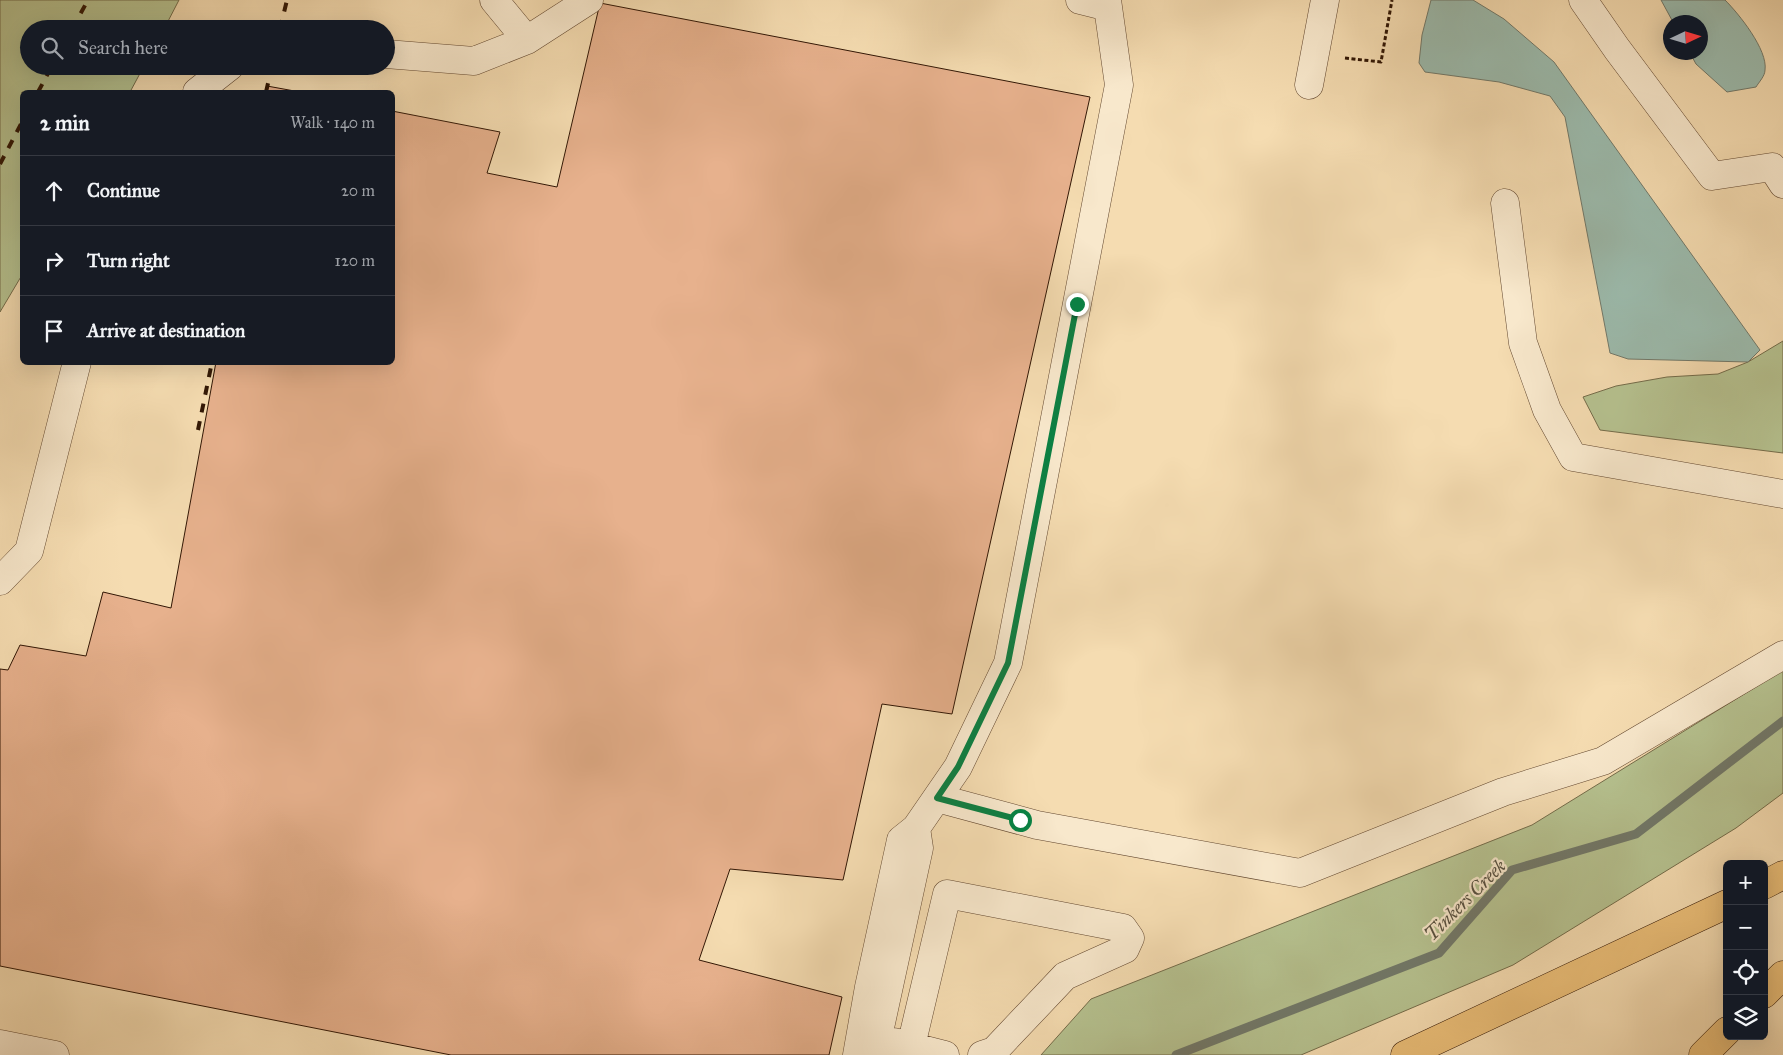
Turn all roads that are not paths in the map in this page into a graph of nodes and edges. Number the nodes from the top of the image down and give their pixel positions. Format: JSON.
{"nodes":[{"id":1,"x":494,"y":0,"type":"edge"},
{"id":2,"x":589,"y":0,"type":"edge"},
{"id":3,"x":1080,"y":0,"type":"edge"},
{"id":4,"x":1325,"y":0,"type":"edge"},
{"id":5,"x":1583,"y":0,"type":"edge"},
{"id":6,"x":1108,"y":4,"type":"edge"},
{"id":7,"x":527,"y":40,"type":"junction"},
{"id":8,"x":395,"y":55,"type":"edge"},
{"id":9,"x":219,"y":75,"type":"edge"},
{"id":10,"x":1309,"y":85,"type":"dead end"},
{"id":11,"x":200,"y":90,"type":"edge"},
{"id":12,"x":1783,"y":184,"type":"edge"},
{"id":13,"x":1505,"y":204,"type":"dead end"},
{"id":14,"x":75,"y":365,"type":"edge"},
{"id":15,"x":1783,"y":494,"type":"edge"},
{"id":16,"x":0,"y":581,"type":"edge"},
{"id":17,"x":1783,"y":655,"type":"edge"},
{"id":18,"x":937,"y":798,"type":"junction"},
{"id":19,"x":1783,"y":875,"type":"edge"},
{"id":20,"x":1768,"y":883,"type":"edge"},
{"id":21,"x":1725,"y":905,"type":"edge"},
{"id":22,"x":1783,"y":975,"type":"edge"},
{"id":23,"x":1768,"y":990,"type":"edge"},
{"id":24,"x":1723,"y":1035,"type":"edge"},
{"id":25,"x":0,"y":1044,"type":"edge"},
{"id":26,"x":911,"y":1046,"type":"junction"},
{"id":27,"x":870,"y":1049,"type":"edge"},
{"id":28,"x":55,"y":1055,"type":"edge"},
{"id":29,"x":945,"y":1055,"type":"edge"},
{"id":30,"x":982,"y":1055,"type":"edge"},
{"id":31,"x":1405,"y":1055,"type":"edge"},
{"id":32,"x":1702,"y":1055,"type":"edge"}],
"edges":[{"from":1,"to":7,"type":"lane"},
{"from":2,"to":7,"type":"lane"},
{"from":3,"to":6,"type":"lane"},
{"from":4,"to":10,"type":"lane"},
{"from":5,"to":12,"type":"lane"},
{"from":6,"to":18,"type":"lane"},
{"from":7,"to":8,"type":"lane"},
{"from":9,"to":11,"type":"lane"},
{"from":13,"to":15,"type":"lane"},
{"from":14,"to":16,"type":"lane"},
{"from":17,"to":18,"type":"lane"},
{"from":18,"to":27,"type":"lane"},
{"from":19,"to":20,"type":"highway"},
{"from":21,"to":31,"type":"highway"},
{"from":22,"to":23,"type":"highway"},
{"from":24,"to":32,"type":"highway"},
{"from":25,"to":28,"type":"lane"},
{"from":26,"to":27,"type":"lane"},
{"from":26,"to":29,"type":"lane"},
{"from":26,"to":30,"type":"lane"}]}
